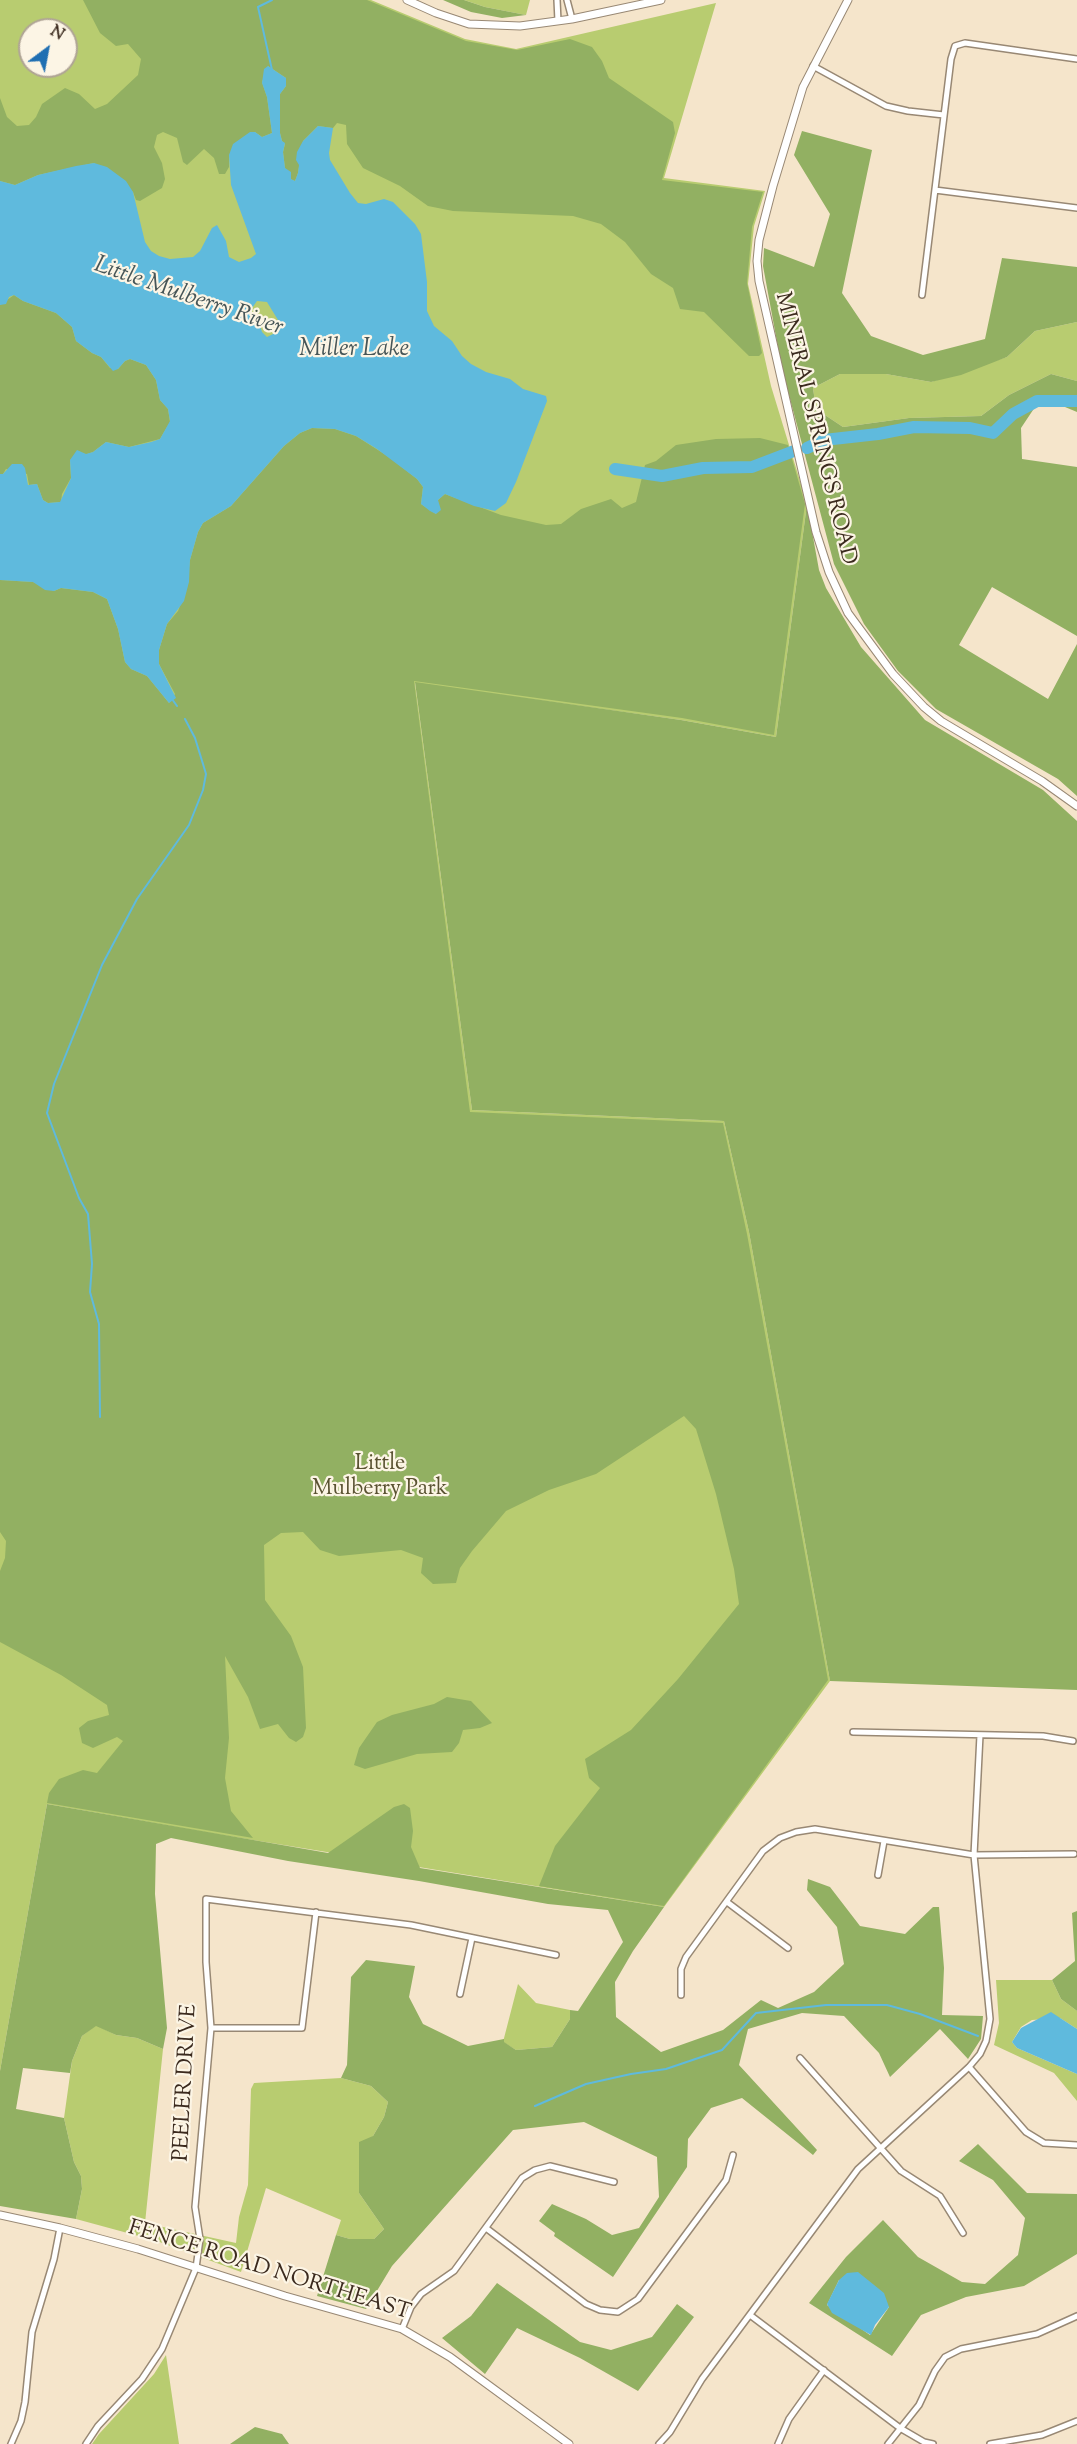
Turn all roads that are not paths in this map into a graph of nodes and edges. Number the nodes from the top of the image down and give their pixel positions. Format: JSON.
{"nodes":[{"id":1,"x":407,"y":0,"type":"edge"},
{"id":2,"x":557,"y":0,"type":"edge"},
{"id":3,"x":567,"y":0,"type":"edge"},
{"id":4,"x":661,"y":0,"type":"edge"},
{"id":5,"x":848,"y":0,"type":"edge"},
{"id":6,"x":572,"y":19,"type":"junction"},
{"id":7,"x":558,"y":21,"type":"junction"},
{"id":8,"x":1077,"y":59,"type":"edge"},
{"id":9,"x":812,"y":66,"type":"junction"},
{"id":10,"x":944,"y":115,"type":"junction"},
{"id":11,"x":934,"y":190,"type":"junction"},
{"id":12,"x":1077,"y":208,"type":"edge"},
{"id":13,"x":922,"y":295,"type":"dead end"},
{"id":14,"x":1077,"y":806,"type":"edge"},
{"id":15,"x":853,"y":1732,"type":"dead end"},
{"id":16,"x":980,"y":1735,"type":"junction"},
{"id":17,"x":1073,"y":1741,"type":"dead end"},
{"id":18,"x":884,"y":1841,"type":"junction"},
{"id":19,"x":1074,"y":1854,"type":"dead end"},
{"id":20,"x":974,"y":1855,"type":"junction"},
{"id":21,"x":878,"y":1875,"type":"dead end"},
{"id":22,"x":727,"y":1902,"type":"junction"},
{"id":23,"x":316,"y":1912,"type":"junction"},
{"id":24,"x":472,"y":1938,"type":"junction"},
{"id":25,"x":788,"y":1948,"type":"dead end"},
{"id":26,"x":556,"y":1955,"type":"dead end"},
{"id":27,"x":460,"y":1994,"type":"dead end"},
{"id":28,"x":681,"y":1995,"type":"dead end"},
{"id":29,"x":211,"y":2028,"type":"junction"},
{"id":30,"x":800,"y":2058,"type":"dead end"},
{"id":31,"x":969,"y":2067,"type":"junction"},
{"id":32,"x":1077,"y":2145,"type":"edge"},
{"id":33,"x":880,"y":2147,"type":"junction"},
{"id":34,"x":733,"y":2155,"type":"dead end"},
{"id":35,"x":615,"y":2182,"type":"dead end"},
{"id":36,"x":0,"y":2215,"type":"edge"},
{"id":37,"x":60,"y":2228,"type":"junction"},
{"id":38,"x":486,"y":2228,"type":"junction"},
{"id":39,"x":963,"y":2233,"type":"dead end"},
{"id":40,"x":195,"y":2268,"type":"junction"},
{"id":41,"x":750,"y":2315,"type":"junction"},
{"id":42,"x":1077,"y":2316,"type":"edge"},
{"id":43,"x":402,"y":2329,"type":"junction"},
{"id":44,"x":824,"y":2370,"type":"junction"},
{"id":45,"x":1077,"y":2421,"type":"edge"},
{"id":46,"x":900,"y":2428,"type":"junction"},
{"id":47,"x":670,"y":2432,"type":"junction"},
{"id":48,"x":11,"y":2444,"type":"edge"},
{"id":49,"x":86,"y":2444,"type":"edge"},
{"id":50,"x":569,"y":2444,"type":"edge"},
{"id":51,"x":659,"y":2444,"type":"edge"},
{"id":52,"x":666,"y":2444,"type":"edge"},
{"id":53,"x":778,"y":2444,"type":"edge"},
{"id":54,"x":888,"y":2444,"type":"edge"},
{"id":55,"x":933,"y":2444,"type":"edge"},
{"id":56,"x":990,"y":2444,"type":"edge"}],
"edges":[{"from":1,"to":7,"type":"street"},
{"from":2,"to":7,"type":"street"},
{"from":3,"to":6,"type":"street"},
{"from":4,"to":6,"type":"street"},
{"from":5,"to":9,"type":"street","name":"MINERAL SPRINGS ROAD"},
{"from":6,"to":7,"type":"street"},
{"from":8,"to":10,"type":"street"},
{"from":9,"to":10,"type":"street"},
{"from":9,"to":14,"type":"street","name":"MINERAL SPRINGS ROAD"},
{"from":10,"to":11,"type":"street"},
{"from":11,"to":12,"type":"street"},
{"from":11,"to":13,"type":"street"},
{"from":15,"to":16,"type":"street"},
{"from":16,"to":17,"type":"street"},
{"from":16,"to":20,"type":"street"},
{"from":18,"to":20,"type":"street"},
{"from":18,"to":21,"type":"street"},
{"from":18,"to":22,"type":"street"},
{"from":19,"to":20,"type":"street"},
{"from":20,"to":31,"type":"street"},
{"from":22,"to":25,"type":"street"},
{"from":22,"to":28,"type":"street"},
{"from":23,"to":24,"type":"street"},
{"from":23,"to":29,"type":"street"},
{"from":23,"to":29,"type":"street","name":"PEELER DRIVE"},
{"from":24,"to":26,"type":"street"},
{"from":24,"to":27,"type":"street"},
{"from":29,"to":40,"type":"street","name":"PEELER DRIVE"},
{"from":30,"to":33,"type":"street"},
{"from":31,"to":32,"type":"street"},
{"from":31,"to":33,"type":"street"},
{"from":33,"to":39,"type":"street"},
{"from":33,"to":41,"type":"street"},
{"from":34,"to":38,"type":"street"},
{"from":35,"to":38,"type":"street"},
{"from":36,"to":37,"type":"street","name":"FENCE ROAD NORTHEAST"},
{"from":37,"to":40,"type":"street","name":"FENCE ROAD NORTHEAST"},
{"from":37,"to":48,"type":"street"},
{"from":38,"to":43,"type":"street"},
{"from":40,"to":43,"type":"street","name":"FENCE ROAD NORTHEAST"},
{"from":40,"to":49,"type":"street","name":"PEELER DRIVE"},
{"from":41,"to":44,"type":"street"},
{"from":41,"to":47,"type":"street"},
{"from":42,"to":46,"type":"street"},
{"from":43,"to":50,"type":"street","name":"FENCE ROAD NORTHEAST"},
{"from":44,"to":46,"type":"street"},
{"from":44,"to":53,"type":"street"},
{"from":45,"to":56,"type":"street"},
{"from":46,"to":54,"type":"street"},
{"from":46,"to":55,"type":"street"},
{"from":47,"to":51,"type":"street"},
{"from":47,"to":52,"type":"street"}]}
